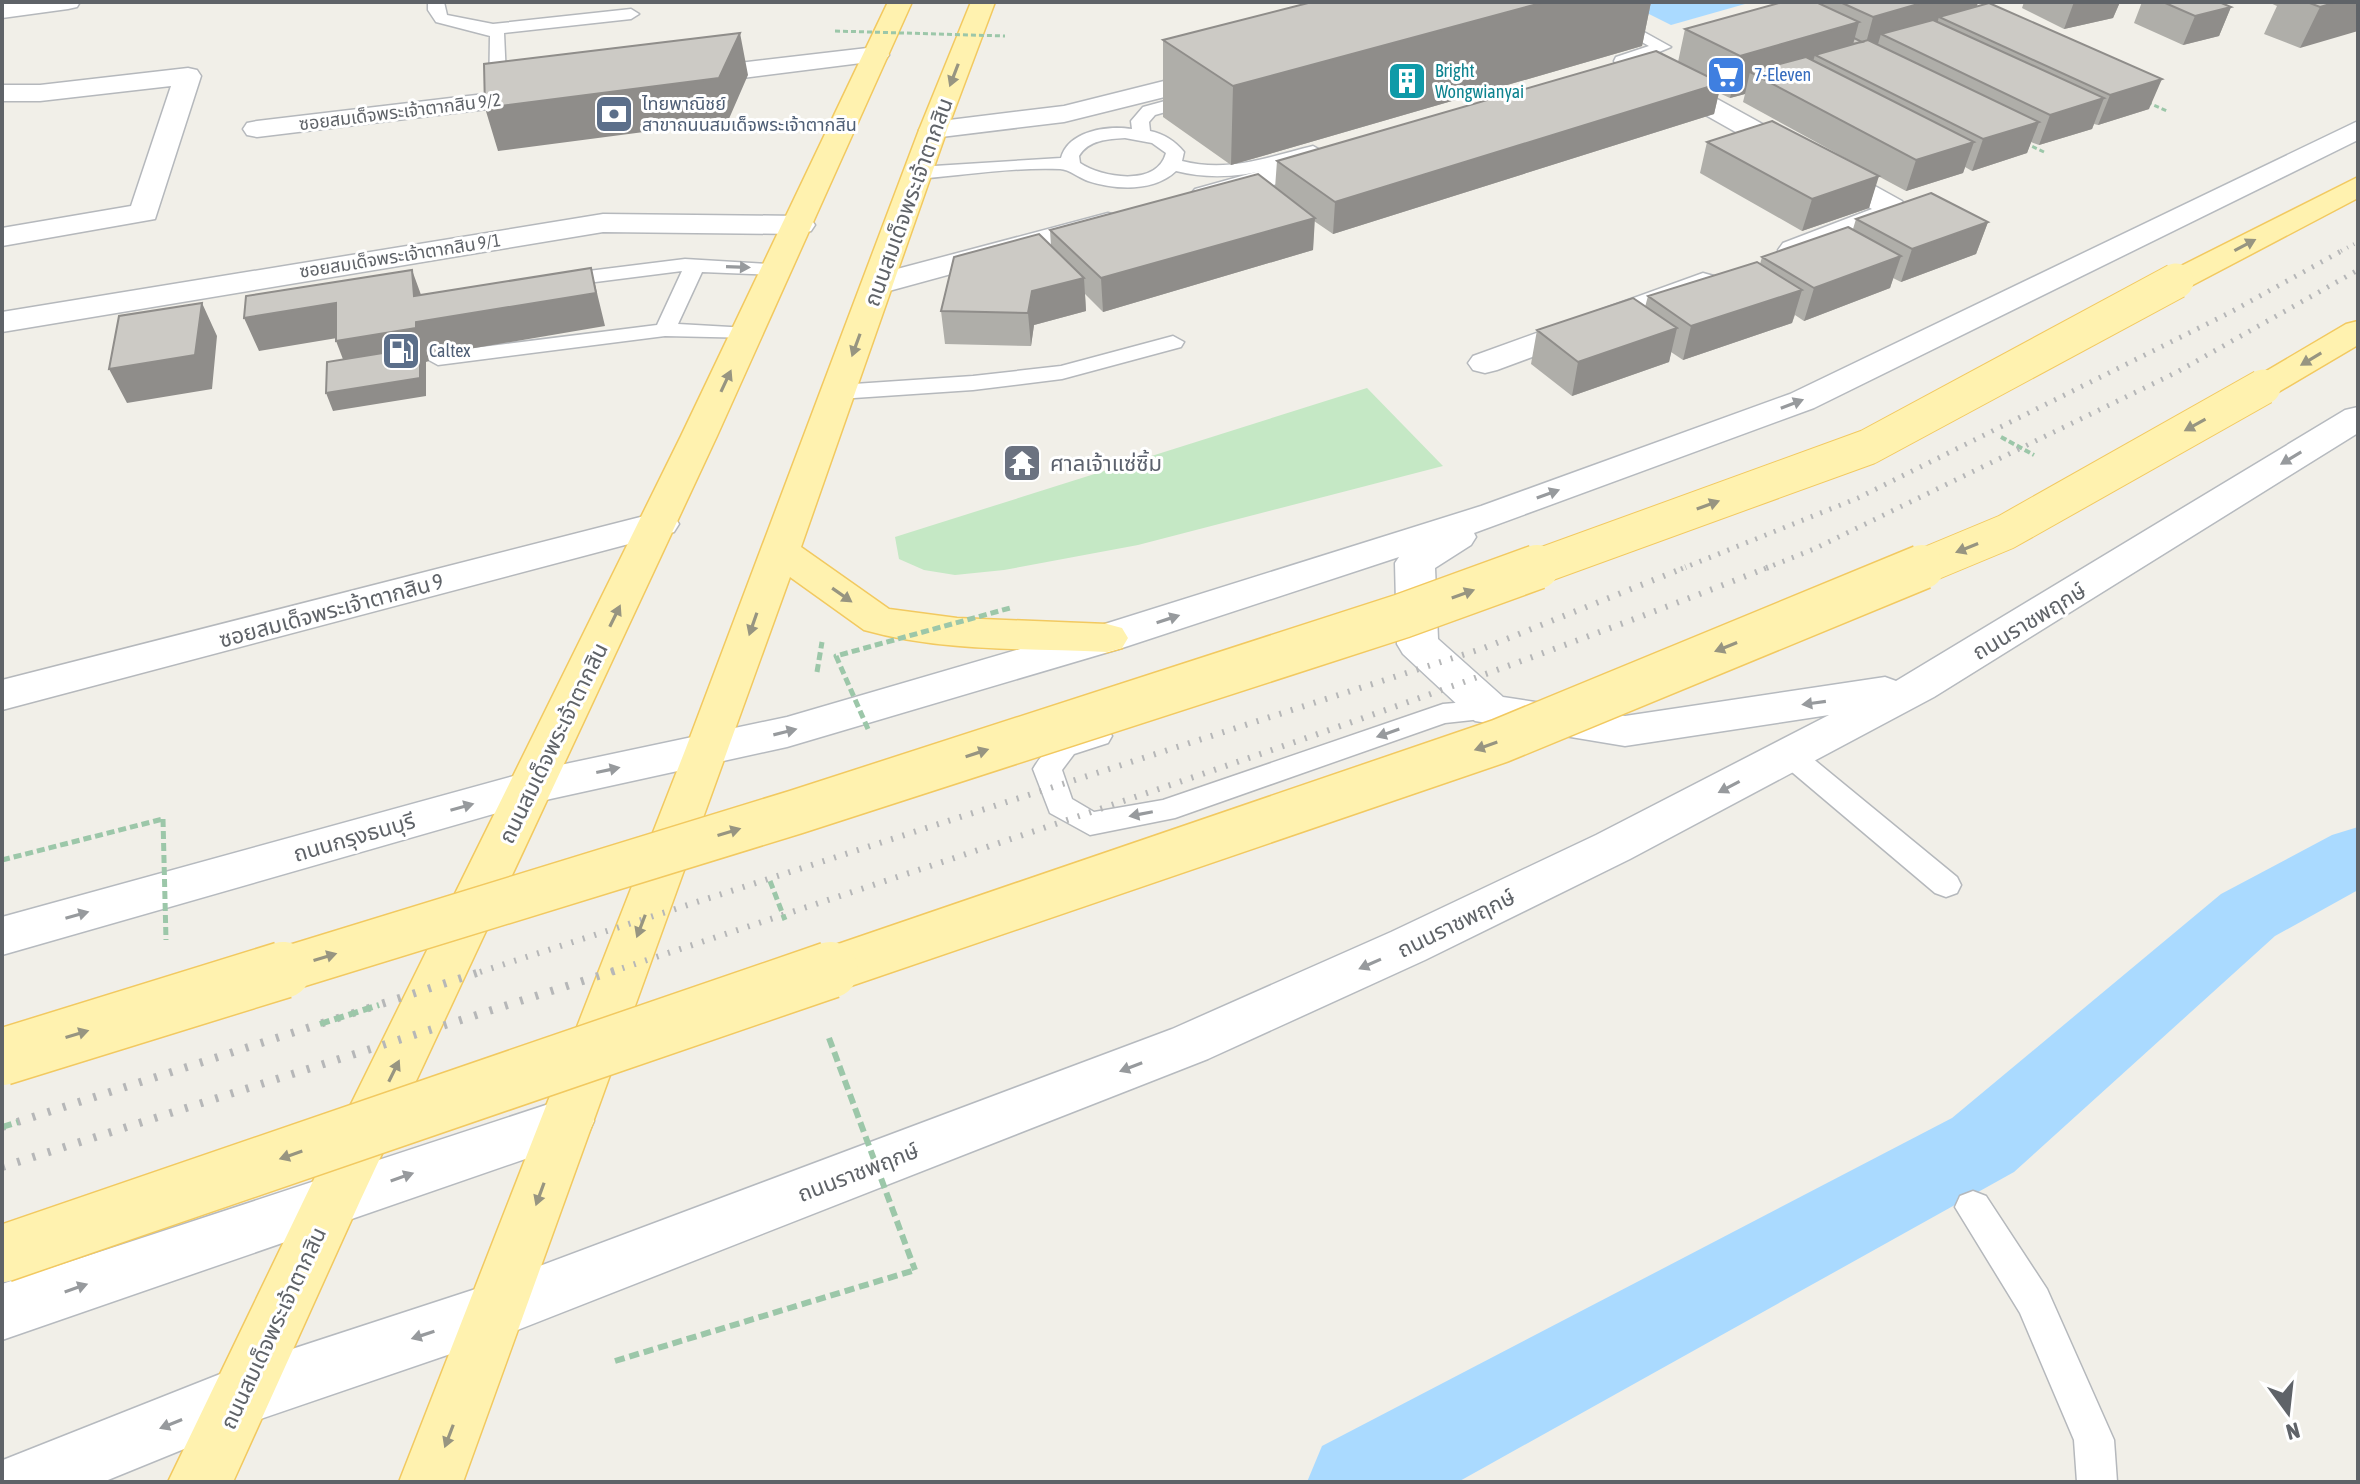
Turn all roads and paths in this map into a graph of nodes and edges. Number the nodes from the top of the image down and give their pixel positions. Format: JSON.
{"nodes":[{"id":1,"x":68,"y":2,"type":"edge"},
{"id":2,"x":436,"y":2,"type":"edge"},
{"id":3,"x":900,"y":2,"type":"edge"},
{"id":4,"x":983,"y":2,"type":"edge"},
{"id":5,"x":1578,"y":2,"type":"edge"},
{"id":6,"x":3,"y":13,"type":"edge"},
{"id":7,"x":631,"y":14,"type":"dead end"},
{"id":8,"x":493,"y":29,"type":"junction"},
{"id":9,"x":835,"y":31,"type":"dead end"},
{"id":10,"x":1005,"y":36,"type":"dead end"},
{"id":11,"x":876,"y":55,"type":"junction"},
{"id":12,"x":1693,"y":60,"type":"dead end"},
{"id":13,"x":1651,"y":73,"type":"junction"},
{"id":14,"x":1602,"y":76,"type":"joint"},
{"id":15,"x":1242,"y":77,"type":"joint"},
{"id":16,"x":665,"y":80,"type":"edge"},
{"id":17,"x":574,"y":91,"type":"edge"},
{"id":18,"x":2,"y":93,"type":"edge"},
{"id":19,"x":2138,"y":98,"type":"edge"},
{"id":20,"x":498,"y":100,"type":"junction"},
{"id":21,"x":2167,"y":111,"type":"dead end"},
{"id":22,"x":257,"y":129,"type":"dead end"},
{"id":23,"x":2358,"y":129,"type":"edge"},
{"id":24,"x":933,"y":130,"type":"junction"},
{"id":25,"x":1141,"y":135,"type":"junction"},
{"id":26,"x":2015,"y":139,"type":"edge"},
{"id":27,"x":1354,"y":147,"type":"joint"},
{"id":28,"x":2044,"y":152,"type":"dead end"},
{"id":29,"x":1070,"y":163,"type":"junction"},
{"id":30,"x":1172,"y":164,"type":"junction"},
{"id":31,"x":918,"y":173,"type":"junction"},
{"id":32,"x":2358,"y":186,"type":"edge"},
{"id":33,"x":1180,"y":202,"type":"edge"},
{"id":34,"x":1135,"y":214,"type":"edge"},
{"id":35,"x":800,"y":225,"type":"junction"},
{"id":36,"x":2,"y":237,"type":"edge"},
{"id":37,"x":695,"y":266,"type":"junction"},
{"id":38,"x":780,"y":269,"type":"junction"},
{"id":39,"x":878,"y":284,"type":"junction"},
{"id":40,"x":531,"y":285,"type":"edge"},
{"id":41,"x":457,"y":296,"type":"edge"},
{"id":42,"x":2,"y":322,"type":"edge"},
{"id":43,"x":665,"y":330,"type":"junction"},
{"id":44,"x":2358,"y":331,"type":"edge"},
{"id":45,"x":748,"y":334,"type":"junction"},
{"id":46,"x":1173,"y":342,"type":"dead end"},
{"id":47,"x":1485,"y":363,"type":"dead end"},
{"id":48,"x":839,"y":392,"type":"junction"},
{"id":49,"x":2358,"y":418,"type":"edge"},
{"id":50,"x":1996,"y":435,"type":"dead end"},
{"id":51,"x":2036,"y":456,"type":"dead end"},
{"id":52,"x":1494,"y":514,"type":"junction"},
{"id":53,"x":660,"y":524,"type":"junction"},
{"id":54,"x":779,"y":550,"type":"junction"},
{"id":55,"x":1416,"y":599,"type":"junction"},
{"id":56,"x":825,"y":627,"type":"dead end"},
{"id":57,"x":1107,"y":638,"type":"junction"},
{"id":58,"x":815,"y":680,"type":"dead end"},
{"id":59,"x":1919,"y":687,"type":"junction"},
{"id":60,"x":2,"y":695,"type":"edge"},
{"id":61,"x":1490,"y":710,"type":"junction"},
{"id":62,"x":708,"y":748,"type":"junction"},
{"id":63,"x":1790,"y":755,"type":"junction"},
{"id":64,"x":532,"y":787,"type":"junction"},
{"id":65,"x":163,"y":819,"type":"dead end"},
{"id":66,"x":2,"y":860,"type":"edge"},
{"id":67,"x":769,"y":879,"type":"dead end"},
{"id":68,"x":1946,"y":885,"type":"dead end"},
{"id":69,"x":785,"y":922,"type":"dead end"},
{"id":70,"x":2,"y":936,"type":"edge"},
{"id":71,"x":823,"y":1023,"type":"dead end"},
{"id":72,"x":2,"y":1057,"type":"edge"},
{"id":73,"x":567,"y":1121,"type":"junction"},
{"id":74,"x":331,"y":1202,"type":"junction"},
{"id":75,"x":1973,"y":1207,"type":"dead end"},
{"id":76,"x":2,"y":1254,"type":"edge"},
{"id":77,"x":497,"y":1310,"type":"junction"},
{"id":78,"x":2,"y":1312,"type":"edge"},
{"id":79,"x":615,"y":1361,"type":"dead end"},
{"id":80,"x":243,"y":1395,"type":"junction"},
{"id":81,"x":25,"y":1482,"type":"edge"},
{"id":82,"x":200,"y":1482,"type":"edge"},
{"id":83,"x":431,"y":1482,"type":"edge"},
{"id":84,"x":2097,"y":1482,"type":"edge"}],
"edges":[{"from":1,"to":6,"type":"main road"},
{"from":2,"to":8,"type":"lane"},
{"from":3,"to":11,"type":"main road","name":"ถนนสมเด็จพระเจ้าตากสิน"},
{"from":4,"to":24,"type":"main road","name":"ถนนสมเด็จพระเจ้าตากสิน","one_way":true},
{"from":5,"to":14,"type":"lane"},
{"from":7,"to":8,"type":"lane"},
{"from":8,"to":20,"type":"lane"},
{"from":9,"to":10,"type":"path","bridge":true},
{"from":11,"to":16,"type":"main road"},
{"from":11,"to":35,"type":"main road","name":"ถนนสมเด็จพระเจ้าตากสิน"},
{"from":12,"to":13,"type":"main road"},
{"from":13,"to":14,"type":"main road"},
{"from":13,"to":47,"type":"main road"},
{"from":15,"to":24,"type":"main road"},
{"from":15,"to":25,"type":"lane"},
{"from":17,"to":20,"type":"main road","name":"ซอยสมเด็จพระเจ้าตากสิน 9/2"},
{"from":18,"to":36,"type":"main road"},
{"from":19,"to":21,"type":"path"},
{"from":20,"to":22,"type":"main road","name":"ซอยสมเด็จพระเจ้าตากสิน 9/2"},
{"from":52,"to":23,"type":"main road","one_way":true},
{"from":24,"to":31,"type":"main road","name":"ถนนสมเด็จพระเจ้าตากสิน"},
{"from":25,"to":29,"type":"lane"},
{"from":25,"to":30,"type":"lane"},
{"from":26,"to":28,"type":"path"},
{"from":27,"to":30,"type":"lane"},
{"from":27,"to":33,"type":"main road"},
{"from":29,"to":30,"type":"lane"},
{"from":29,"to":31,"type":"lane"},
{"from":31,"to":39,"type":"main road","name":"ถนนสมเด็จพระเจ้าตากสิน"},
{"from":72,"to":32,"type":"main road","one_way":true,"bridge":true},
{"from":34,"to":39,"type":"main road"},
{"from":35,"to":38,"type":"main road","name":"ถนนสมเด็จพระเจ้าตากสิน"},
{"from":35,"to":42,"type":"main road","name":"ซอยสมเด็จพระเจ้าตากสิน 9/1"},
{"from":37,"to":38,"type":"lane","one_way":true},
{"from":37,"to":40,"type":"lane"},
{"from":37,"to":43,"type":"lane"},
{"from":38,"to":45,"type":"main road","name":"ถนนสมเด็จพระเจ้าตากสิน"},
{"from":39,"to":48,"type":"main road","name":"ถนนสมเด็จพระเจ้าตากสิน","one_way":true},
{"from":41,"to":43,"type":"lane"},
{"from":43,"to":45,"type":"lane"},
{"from":44,"to":76,"type":"main road","one_way":true,"bridge":true},
{"from":53,"to":45,"type":"main road","name":"ถนนสมเด็จพระเจ้าตากสิน","one_way":true},
{"from":46,"to":48,"type":"lane"},
{"from":48,"to":54,"type":"main road","name":"ถนนสมเด็จพระเจ้าตากสิน"},
{"from":49,"to":59,"type":"main road","name":"ถนนราชพฤกษ์","one_way":true},
{"from":50,"to":51,"type":"path"},
{"from":52,"to":55,"type":"main road"},
{"from":57,"to":52,"type":"main road","one_way":true},
{"from":53,"to":60,"type":"main road","name":"ซอยสมเด็จพระเจ้าตากสิน 9"},
{"from":64,"to":53,"type":"main road","name":"ถนนสมเด็จพระเจ้าตากสิน","one_way":true},
{"from":54,"to":57,"type":"main road","one_way":true},
{"from":54,"to":62,"type":"main road","name":"ถนนสมเด็จพระเจ้าตากสิน","one_way":true},
{"from":55,"to":61,"type":"main road"},
{"from":61,"to":55,"type":"lane","one_way":true},
{"from":56,"to":58,"type":"path"},
{"from":62,"to":57,"type":"main road","one_way":true},
{"from":59,"to":61,"type":"main road","one_way":true},
{"from":59,"to":63,"type":"main road","name":"ถนนราชพฤกษ์"},
{"from":64,"to":62,"type":"main road","name":"ถนนกรุงธนบุรี","one_way":true},
{"from":62,"to":73,"type":"main road","name":"ถนนสมเด็จพระเจ้าตากสิน","one_way":true},
{"from":63,"to":68,"type":"lane"},
{"from":63,"to":77,"type":"main road","name":"ถนนราชพฤกษ์","one_way":true},
{"from":70,"to":64,"type":"main road","name":"ถนนกรุงธนบุรี","one_way":true},
{"from":74,"to":64,"type":"main road","name":"ถนนสมเด็จพระเจ้าตากสิน","one_way":true},
{"from":65,"to":66,"type":"path"},
{"from":67,"to":69,"type":"path","bridge":true},
{"from":71,"to":79,"type":"path","bridge":true},
{"from":74,"to":73,"type":"main road","one_way":true},
{"from":73,"to":77,"type":"main road","name":"ถนนสมเด็จพระเจ้าตากสิน","one_way":true},
{"from":78,"to":74,"type":"main road","one_way":true},
{"from":74,"to":80,"type":"main road","name":"ถนนสมเด็จพระเจ้าตากสิน"},
{"from":75,"to":84,"type":"lane"},
{"from":77,"to":80,"type":"main road","one_way":true},
{"from":77,"to":83,"type":"main road","name":"ถนนสมเด็จพระเจ้าตากสิน","one_way":true},
{"from":80,"to":81,"type":"main road","one_way":true},
{"from":80,"to":82,"type":"main road","name":"ถนนสมเด็จพระเจ้าตากสิน"}]}
